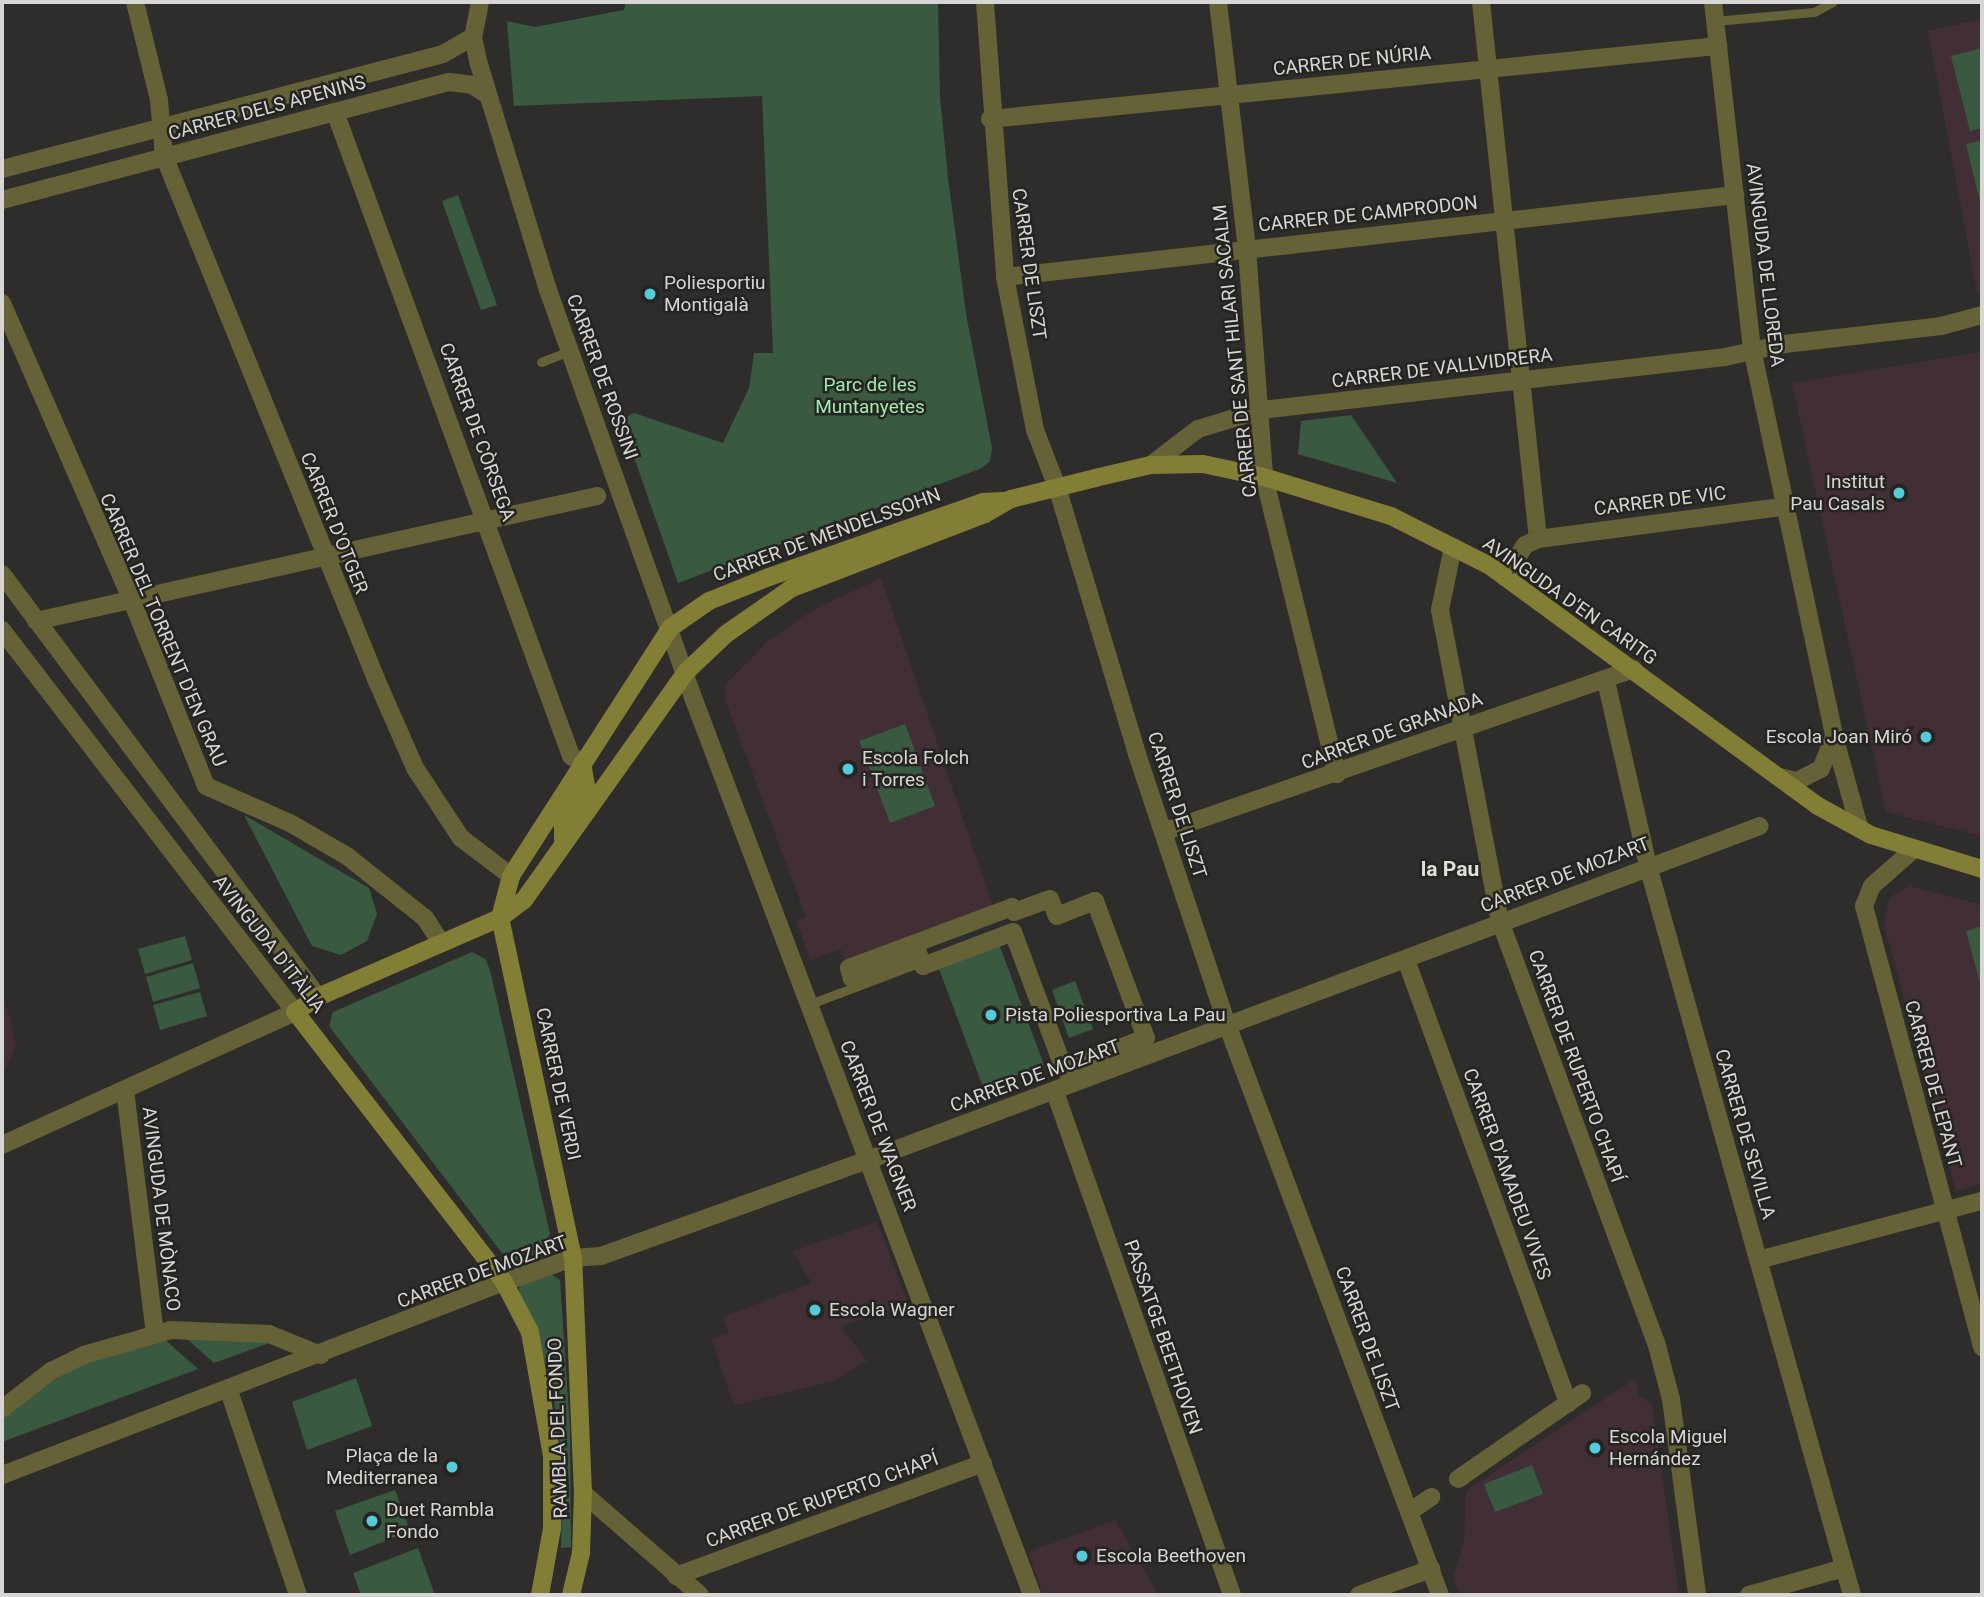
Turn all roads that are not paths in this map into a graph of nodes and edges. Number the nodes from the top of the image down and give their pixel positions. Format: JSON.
{"nodes":[{"id":1,"x":135,"y":2,"type":"edge"},
{"id":2,"x":480,"y":2,"type":"edge"},
{"id":3,"x":985,"y":2,"type":"edge"},
{"id":4,"x":1218,"y":2,"type":"edge"},
{"id":5,"x":1481,"y":2,"type":"edge"},
{"id":6,"x":1713,"y":2,"type":"edge"},
{"id":7,"x":1833,"y":2,"type":"edge"},
{"id":8,"x":1715,"y":21,"type":"junction"},
{"id":9,"x":474,"y":37,"type":"junction"},
{"id":10,"x":1718,"y":46,"type":"junction"},
{"id":11,"x":1488,"y":67,"type":"junction"},
{"id":12,"x":486,"y":94,"type":"junction"},
{"id":13,"x":1228,"y":96,"type":"junction"},
{"id":14,"x":335,"y":112,"type":"junction"},
{"id":15,"x":990,"y":119,"type":"junction"},
{"id":16,"x":163,"y":126,"type":"junction"},
{"id":17,"x":164,"y":156,"type":"junction"},
{"id":18,"x":2,"y":169,"type":"edge"},
{"id":19,"x":1735,"y":195,"type":"junction"},
{"id":20,"x":2,"y":200,"type":"edge"},
{"id":21,"x":1503,"y":220,"type":"junction"},
{"id":22,"x":1247,"y":249,"type":"junction"},
{"id":23,"x":1005,"y":277,"type":"junction"},
{"id":24,"x":2,"y":303,"type":"edge"},
{"id":25,"x":1982,"y":315,"type":"edge"},
{"id":26,"x":1752,"y":349,"type":"junction"},
{"id":27,"x":570,"y":351,"type":"junction"},
{"id":28,"x":541,"y":362,"type":"dead end"},
{"id":29,"x":1520,"y":381,"type":"junction"},
{"id":30,"x":1261,"y":410,"type":"junction"},
{"id":31,"x":1151,"y":465,"type":"junction"},
{"id":32,"x":1264,"y":477,"type":"junction"},
{"id":33,"x":1057,"y":487,"type":"junction"},
{"id":34,"x":597,"y":496,"type":"dead end"},
{"id":35,"x":1006,"y":501,"type":"junction"},
{"id":36,"x":1788,"y":506,"type":"junction"},
{"id":37,"x":488,"y":522,"type":"junction"},
{"id":38,"x":1538,"y":539,"type":"junction"},
{"id":39,"x":1453,"y":547,"type":"junction"},
{"id":40,"x":325,"y":556,"type":"junction"},
{"id":41,"x":2,"y":574,"type":"edge"},
{"id":42,"x":1505,"y":577,"type":"junction"},
{"id":43,"x":132,"y":601,"type":"junction"},
{"id":44,"x":36,"y":621,"type":"junction"},
{"id":45,"x":670,"y":628,"type":"junction"},
{"id":46,"x":2,"y":630,"type":"edge"},
{"id":47,"x":1634,"y":670,"type":"junction"},
{"id":48,"x":686,"y":672,"type":"junction"},
{"id":49,"x":1606,"y":681,"type":"junction"},
{"id":50,"x":1459,"y":727,"type":"junction"},
{"id":51,"x":1834,"y":736,"type":"junction"},
{"id":52,"x":582,"y":763,"type":"junction"},
{"id":53,"x":1337,"y":774,"type":"junction"},
{"id":54,"x":1779,"y":777,"type":"junction"},
{"id":55,"x":1760,"y":826,"type":"dead end"},
{"id":56,"x":1859,"y":827,"type":"junction"},
{"id":57,"x":1163,"y":832,"type":"junction"},
{"id":58,"x":562,"y":846,"type":"junction"},
{"id":59,"x":1914,"y":849,"type":"junction"},
{"id":60,"x":1648,"y":866,"type":"junction"},
{"id":61,"x":1982,"y":869,"type":"edge"},
{"id":62,"x":511,"y":876,"type":"junction"},
{"id":63,"x":1012,"y":907,"type":"joint"},
{"id":64,"x":500,"y":918,"type":"junction"},
{"id":65,"x":1500,"y":921,"type":"junction"},
{"id":66,"x":441,"y":943,"type":"junction"},
{"id":67,"x":1406,"y":960,"type":"junction"},
{"id":68,"x":916,"y":964,"type":"dead end"},
{"id":69,"x":318,"y":997,"type":"junction"},
{"id":70,"x":810,"y":1004,"type":"junction"},
{"id":71,"x":295,"y":1012,"type":"junction"},
{"id":72,"x":1228,"y":1027,"type":"junction"},
{"id":73,"x":125,"y":1090,"type":"junction"},
{"id":74,"x":1055,"y":1092,"type":"junction"},
{"id":75,"x":2,"y":1145,"type":"edge"},
{"id":76,"x":869,"y":1160,"type":"junction"},
{"id":77,"x":1982,"y":1201,"type":"edge"},
{"id":78,"x":1944,"y":1212,"type":"junction"},
{"id":79,"x":573,"y":1258,"type":"junction"},
{"id":80,"x":1758,"y":1260,"type":"junction"},
{"id":81,"x":504,"y":1282,"type":"junction"},
{"id":82,"x":155,"y":1333,"type":"junction"},
{"id":83,"x":1982,"y":1347,"type":"edge"},
{"id":84,"x":321,"y":1355,"type":"junction"},
{"id":85,"x":229,"y":1391,"type":"junction"},
{"id":86,"x":2,"y":1409,"type":"edge"},
{"id":87,"x":983,"y":1463,"type":"junction"},
{"id":88,"x":2,"y":1475,"type":"edge"},
{"id":89,"x":1458,"y":1479,"type":"dead end"},
{"id":90,"x":583,"y":1493,"type":"junction"},
{"id":91,"x":1430,"y":1497,"type":"dead end"},
{"id":92,"x":1409,"y":1511,"type":"junction"},
{"id":93,"x":1844,"y":1568,"type":"junction"},
{"id":94,"x":1431,"y":1569,"type":"junction"},
{"id":95,"x":676,"y":1576,"type":"junction"},
{"id":96,"x":298,"y":1595,"type":"edge"},
{"id":97,"x":540,"y":1595,"type":"edge"},
{"id":98,"x":571,"y":1595,"type":"edge"},
{"id":99,"x":700,"y":1595,"type":"edge"},
{"id":100,"x":1032,"y":1595,"type":"edge"},
{"id":101,"x":1232,"y":1595,"type":"edge"},
{"id":102,"x":1359,"y":1595,"type":"edge"},
{"id":103,"x":1440,"y":1595,"type":"edge"},
{"id":104,"x":1697,"y":1595,"type":"edge"},
{"id":105,"x":1749,"y":1595,"type":"edge"},
{"id":106,"x":1852,"y":1595,"type":"edge"}],
"edges":[{"from":1,"to":16,"type":"street"},
{"from":2,"to":9,"type":"street"},
{"from":3,"to":15,"type":"street","name":"CARRER DE LISZT"},
{"from":4,"to":13,"type":"street","name":"CARRER DE SANT HILARI SACALM"},
{"from":5,"to":11,"type":"street"},
{"from":6,"to":8,"type":"street","name":"AVINGUDA DE LLOREDA"},
{"from":7,"to":8,"type":"lane"},
{"from":8,"to":10,"type":"street","name":"AVINGUDA DE LLOREDA"},
{"from":9,"to":12,"type":"street"},
{"from":9,"to":16,"type":"street","name":"CARRER DELS APENINS"},
{"from":10,"to":11,"type":"street","name":"CARRER DE NÚRIA"},
{"from":10,"to":19,"type":"street","name":"AVINGUDA DE LLOREDA"},
{"from":11,"to":13,"type":"street","name":"CARRER DE NÚRIA"},
{"from":11,"to":21,"type":"street"},
{"from":12,"to":14,"type":"street","name":"CARRER DELS APENINS"},
{"from":12,"to":27,"type":"street","name":"CARRER DE ROSSINI"},
{"from":13,"to":15,"type":"street","name":"CARRER DE NÚRIA"},
{"from":13,"to":22,"type":"street","name":"CARRER DE SANT HILARI SACALM"},
{"from":14,"to":17,"type":"street","name":"CARRER DELS APENINS"},
{"from":14,"to":37,"type":"street","name":"CARRER DE CÒRSEGA"},
{"from":15,"to":23,"type":"street","name":"CARRER DE LISZT"},
{"from":16,"to":17,"type":"street"},
{"from":16,"to":18,"type":"street","name":"CARRER DELS APENINS"},
{"from":17,"to":20,"type":"street","name":"CARRER DELS APENINS"},
{"from":17,"to":40,"type":"street","name":"CARRER D'OTGER"},
{"from":19,"to":21,"type":"street","name":"CARRER DE CAMPRODON"},
{"from":19,"to":26,"type":"street","name":"AVINGUDA DE LLOREDA"},
{"from":21,"to":22,"type":"street","name":"CARRER DE CAMPRODON"},
{"from":21,"to":29,"type":"street"},
{"from":22,"to":23,"type":"street","name":"CARRER DE CAMPRODON"},
{"from":22,"to":30,"type":"street","name":"CARRER DE SANT HILARI SACALM"},
{"from":23,"to":33,"type":"street","name":"CARRER DE LISZT"},
{"from":24,"to":43,"type":"street","name":"CARRER DEL TORRENT D'EN GRAU"},
{"from":25,"to":26,"type":"street","name":"CARRER DE VALLVIDRERA"},
{"from":26,"to":29,"type":"street","name":"CARRER DE VALLVIDRERA"},
{"from":26,"to":36,"type":"street","name":"AVINGUDA DE LLOREDA"},
{"from":27,"to":28,"type":"lane"},
{"from":27,"to":45,"type":"street","name":"CARRER DE ROSSINI"},
{"from":29,"to":30,"type":"street","name":"CARRER DE VALLVIDRERA"},
{"from":29,"to":38,"type":"street"},
{"from":30,"to":31,"type":"street","name":"CARRER DE VALLVIDRERA"},
{"from":30,"to":32,"type":"street","name":"CARRER DE SANT HILARI SACALM"},
{"from":31,"to":32,"type":"street","name":"AVINGUDA D'EN CARITG"},
{"from":31,"to":33,"type":"street","name":"AVINGUDA D'EN CARITG"},
{"from":32,"to":39,"type":"street","name":"AVINGUDA D'EN CARITG"},
{"from":32,"to":53,"type":"street","name":"CARRER DE SANT HILARI SACALM"},
{"from":33,"to":35,"type":"street","name":"CARRER DE MENDELSSOHN"},
{"from":33,"to":57,"type":"street","name":"CARRER DE LISZT"},
{"from":34,"to":37,"type":"street"},
{"from":35,"to":45,"type":"street","name":"CARRER DE MENDELSSOHN"},
{"from":35,"to":48,"type":"street","name":"CARRER DE MENDELSSOHN"},
{"from":36,"to":38,"type":"street","name":"CARRER DE VIC"},
{"from":36,"to":51,"type":"street","name":"AVINGUDA DE LLOREDA"},
{"from":37,"to":40,"type":"street"},
{"from":37,"to":52,"type":"street","name":"CARRER DE CÒRSEGA"},
{"from":38,"to":42,"type":"street"},
{"from":39,"to":42,"type":"street","name":"AVINGUDA D'EN CARITG"},
{"from":39,"to":50,"type":"street","name":"CARRER DE RUPERTO CHAPÍ"},
{"from":40,"to":43,"type":"street"},
{"from":40,"to":62,"type":"street","name":"CARRER D'OTGER"},
{"from":41,"to":44,"type":"street","name":"AVINGUDA D'ITÀLIA"},
{"from":42,"to":47,"type":"street","name":"AVINGUDA D'EN CARITG"},
{"from":43,"to":44,"type":"street"},
{"from":43,"to":66,"type":"street","name":"CARRER DEL TORRENT D'EN GRAU"},
{"from":44,"to":69,"type":"street","name":"AVINGUDA D'ITÀLIA"},
{"from":45,"to":48,"type":"street","name":"CARRER DE ROSSINI"},
{"from":45,"to":52,"type":"street","name":"AVINGUDA DE MÒNACO"},
{"from":46,"to":71,"type":"street","name":"AVINGUDA D'ITÀLIA"},
{"from":47,"to":49,"type":"street","name":"CARRER DE GRANADA"},
{"from":47,"to":54,"type":"street","name":"AVINGUDA D'EN CARITG"},
{"from":48,"to":58,"type":"street","name":"AVINGUDA DE MÒNACO"},
{"from":48,"to":70,"type":"street","name":"CARRER DE WAGNER"},
{"from":49,"to":50,"type":"street","name":"CARRER DE GRANADA"},
{"from":49,"to":60,"type":"street","name":"CARRER DE SEVILLA"},
{"from":50,"to":53,"type":"street","name":"CARRER DE GRANADA"},
{"from":50,"to":65,"type":"street","name":"CARRER DE RUPERTO CHAPÍ"},
{"from":51,"to":54,"type":"street"},
{"from":51,"to":56,"type":"street","name":"AVINGUDA DE LLOREDA"},
{"from":52,"to":58,"type":"street","name":"AVINGUDA DE MÒNACO"},
{"from":52,"to":62,"type":"street","name":"AVINGUDA DE MÒNACO"},
{"from":53,"to":57,"type":"street","name":"CARRER DE GRANADA"},
{"from":54,"to":56,"type":"street","name":"AVINGUDA D'EN CARITG"},
{"from":55,"to":60,"type":"street","name":"CARRER DE MOZART"},
{"from":56,"to":59,"type":"street","name":"AVINGUDA D'EN CARITG"},
{"from":57,"to":72,"type":"street","name":"CARRER DE LISZT"},
{"from":58,"to":64,"type":"street","name":"AVINGUDA DE MÒNACO"},
{"from":59,"to":61,"type":"street","name":"AVINGUDA D'EN CARITG"},
{"from":59,"to":78,"type":"street","name":"CARRER DE LEPANT"},
{"from":60,"to":65,"type":"street","name":"CARRER DE MOZART"},
{"from":60,"to":80,"type":"street","name":"CARRER DE SEVILLA"},
{"from":62,"to":64,"type":"street","name":"AVINGUDA DE MÒNACO"},
{"from":63,"to":63,"type":"street"},
{"from":64,"to":66,"type":"street","name":"AVINGUDA DE MÒNACO"},
{"from":64,"to":79,"type":"street","name":"CARRER DE VERDI"},
{"from":65,"to":67,"type":"street","name":"CARRER DE MOZART"},
{"from":65,"to":104,"type":"street","name":"CARRER DE RUPERTO CHAPÍ"},
{"from":66,"to":69,"type":"street","name":"AVINGUDA DE MÒNACO"},
{"from":67,"to":72,"type":"street","name":"CARRER DE MOZART"},
{"from":67,"to":89,"type":"street","name":"CARRER D'AMADEU VIVES"},
{"from":68,"to":70,"type":"lane"},
{"from":69,"to":71,"type":"street","name":"AVINGUDA DE MÒNACO"},
{"from":70,"to":76,"type":"street","name":"CARRER DE WAGNER"},
{"from":71,"to":73,"type":"street","name":"AVINGUDA DE MÒNACO"},
{"from":71,"to":81,"type":"street","name":"AVINGUDA D'ITÀLIA"},
{"from":72,"to":74,"type":"street","name":"CARRER DE MOZART"},
{"from":72,"to":92,"type":"street","name":"CARRER DE LISZT"},
{"from":73,"to":75,"type":"street","name":"AVINGUDA DE MÒNACO"},
{"from":73,"to":82,"type":"street","name":"AVINGUDA DE MÒNACO"},
{"from":74,"to":76,"type":"street","name":"CARRER DE MOZART"},
{"from":74,"to":101,"type":"street","name":"PASSATGE BEETHOVEN"},
{"from":76,"to":79,"type":"street","name":"CARRER DE MOZART"},
{"from":76,"to":87,"type":"street","name":"CARRER DE WAGNER"},
{"from":77,"to":78,"type":"street"},
{"from":78,"to":80,"type":"street"},
{"from":78,"to":83,"type":"street","name":"CARRER DE LEPANT"},
{"from":79,"to":81,"type":"street","name":"CARRER DE MOZART"},
{"from":79,"to":90,"type":"street","name":"RAMBLA DEL FONDO"},
{"from":80,"to":93,"type":"street","name":"CARRER DE SEVILLA"},
{"from":81,"to":84,"type":"street","name":"CARRER DE MOZART"},
{"from":81,"to":97,"type":"street","name":"RAMBLA DEL FONDO"},
{"from":82,"to":84,"type":"street"},
{"from":82,"to":86,"type":"street"},
{"from":84,"to":85,"type":"street","name":"CARRER DE MOZART"},
{"from":85,"to":88,"type":"street","name":"CARRER DE MOZART"},
{"from":85,"to":96,"type":"street"},
{"from":87,"to":95,"type":"street","name":"CARRER DE RUPERTO CHAPÍ"},
{"from":87,"to":100,"type":"street","name":"CARRER DE WAGNER"},
{"from":90,"to":95,"type":"street"},
{"from":90,"to":98,"type":"street","name":"RAMBLA DEL FONDO"},
{"from":91,"to":92,"type":"street"},
{"from":92,"to":94,"type":"street","name":"CARRER DE LISZT"},
{"from":93,"to":105,"type":"street"},
{"from":93,"to":106,"type":"street","name":"CARRER DE SEVILLA"},
{"from":94,"to":102,"type":"street"},
{"from":94,"to":103,"type":"street","name":"CARRER DE LISZT"},
{"from":95,"to":99,"type":"street"}]}
